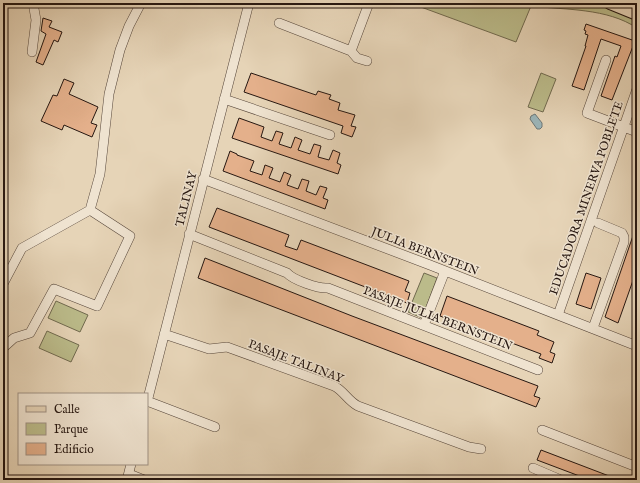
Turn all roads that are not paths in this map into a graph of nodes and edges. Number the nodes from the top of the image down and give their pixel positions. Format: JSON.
{"nodes":[{"id":1,"x":4,"y":3,"type":"edge"},
{"id":2,"x":33,"y":3,"type":"edge"},
{"id":3,"x":141,"y":3,"type":"edge"},
{"id":4,"x":248,"y":3,"type":"edge"},
{"id":5,"x":369,"y":3,"type":"edge"},
{"id":6,"x":610,"y":3,"type":"edge"},
{"id":7,"x":3,"y":7,"type":"edge"},
{"id":8,"x":637,"y":14,"type":"edge"},
{"id":9,"x":279,"y":23,"type":"dead end"},
{"id":10,"x":350,"y":51,"type":"junction"},
{"id":11,"x":32,"y":52,"type":"dead end"},
{"id":12,"x":606,"y":60,"type":"dead end"},
{"id":13,"x":367,"y":61,"type":"dead end"},
{"id":14,"x":637,"y":89,"type":"edge"},
{"id":15,"x":224,"y":99,"type":"junction"},
{"id":16,"x":623,"y":127,"type":"junction"},
{"id":17,"x":637,"y":132,"type":"edge"},
{"id":18,"x":330,"y":135,"type":"dead end"},
{"id":19,"x":203,"y":179,"type":"junction"},
{"id":20,"x":90,"y":210,"type":"junction"},
{"id":21,"x":598,"y":224,"type":"dead end"},
{"id":22,"x":189,"y":234,"type":"junction"},
{"id":23,"x":445,"y":271,"type":"junction"},
{"id":24,"x":3,"y":284,"type":"edge"},
{"id":25,"x":558,"y":314,"type":"junction"},
{"id":26,"x":424,"y":325,"type":"junction"},
{"id":27,"x":593,"y":328,"type":"junction"},
{"id":28,"x":164,"y":334,"type":"junction"},
{"id":29,"x":637,"y":346,"type":"edge"},
{"id":30,"x":3,"y":348,"type":"edge"},
{"id":31,"x":538,"y":370,"type":"dead end"},
{"id":32,"x":148,"y":398,"type":"edge"},
{"id":33,"x":148,"y":402,"type":"edge"},
{"id":34,"x":215,"y":428,"type":"dead end"},
{"id":35,"x":542,"y":430,"type":"dead end"},
{"id":36,"x":481,"y":449,"type":"dead end"},
{"id":37,"x":131,"y":465,"type":"edge"},
{"id":38,"x":637,"y":467,"type":"edge"},
{"id":39,"x":533,"y":468,"type":"dead end"},
{"id":40,"x":128,"y":477,"type":"edge"},
{"id":41,"x":551,"y":478,"type":"edge"},
{"id":42,"x":144,"y":480,"type":"edge"},
{"id":43,"x":561,"y":480,"type":"edge"}],
"edges":[{"from":1,"to":7,"type":"street"},
{"from":2,"to":11,"type":"street"},
{"from":3,"to":20,"type":"street"},
{"from":4,"to":15,"type":"street","name":"TALINAY"},
{"from":5,"to":10,"type":"street"},
{"from":6,"to":8,"type":"main road"},
{"from":9,"to":10,"type":"street"},
{"from":10,"to":13,"type":"street"},
{"from":12,"to":16,"type":"street"},
{"from":14,"to":16,"type":"street","name":"EDUCADORA MINERVA POBLETE"},
{"from":15,"to":18,"type":"street"},
{"from":15,"to":19,"type":"street","name":"TALINAY"},
{"from":16,"to":17,"type":"street"},
{"from":16,"to":25,"type":"street","name":"EDUCADORA MINERVA POBLETE"},
{"from":19,"to":22,"type":"street","name":"TALINAY"},
{"from":19,"to":23,"type":"street","name":"JULIA BERNSTEIN"},
{"from":20,"to":24,"type":"street"},
{"from":20,"to":30,"type":"street"},
{"from":21,"to":27,"type":"street"},
{"from":22,"to":26,"type":"street","name":"PASAJE JULIA BERNSTEIN"},
{"from":22,"to":28,"type":"street","name":"TALINAY"},
{"from":23,"to":25,"type":"street","name":"JULIA BERNSTEIN"},
{"from":23,"to":26,"type":"street"},
{"from":25,"to":27,"type":"street","name":"JULIA BERNSTEIN"},
{"from":26,"to":31,"type":"street","name":"PASAJE JULIA BERNSTEIN"},
{"from":27,"to":29,"type":"street","name":"JULIA BERNSTEIN"},
{"from":28,"to":32,"type":"street","name":"TALINAY"},
{"from":28,"to":36,"type":"street","name":"PASAJE TALINAY"},
{"from":33,"to":34,"type":"street"},
{"from":35,"to":38,"type":"street"},
{"from":37,"to":40,"type":"street"},
{"from":39,"to":41,"type":"street"},
{"from":40,"to":42,"type":"street"},
{"from":41,"to":43,"type":"street"}]}
